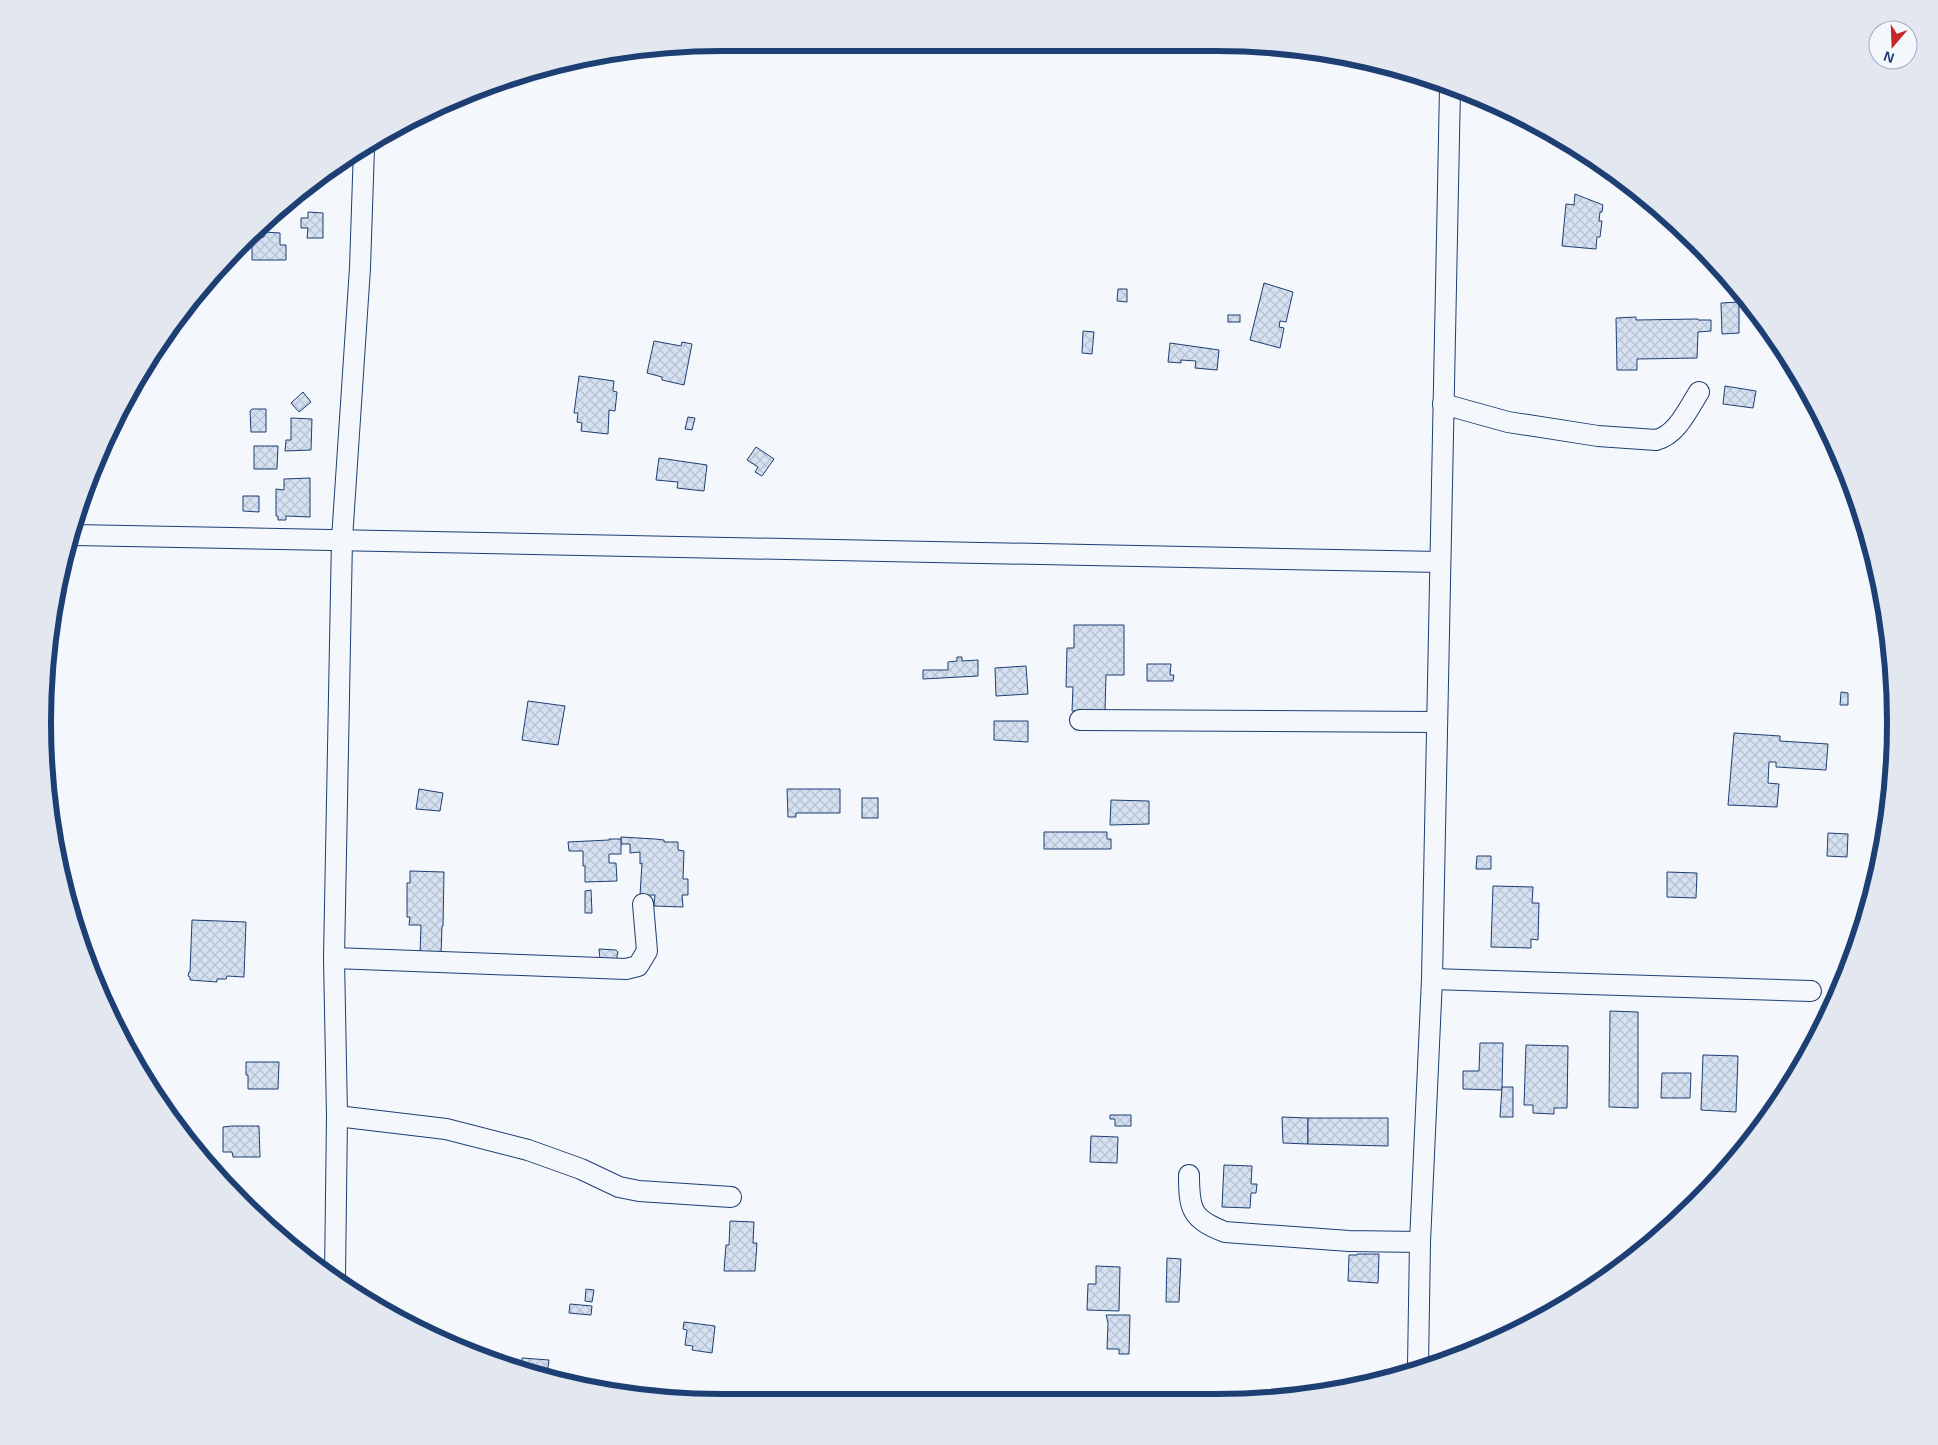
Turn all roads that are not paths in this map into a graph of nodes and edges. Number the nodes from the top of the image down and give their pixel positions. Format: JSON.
{"nodes":[{"id":1,"x":1450,"y":94,"type":"edge"},
{"id":2,"x":364,"y":155,"type":"edge"},
{"id":3,"x":1699,"y":392,"type":"dead end"},
{"id":4,"x":1443,"y":404,"type":"junction"},
{"id":5,"x":78,"y":535,"type":"edge"},
{"id":6,"x":342,"y":539,"type":"junction"},
{"id":7,"x":1440,"y":562,"type":"junction"},
{"id":8,"x":1080,"y":720,"type":"dead end"},
{"id":9,"x":1437,"y":722,"type":"junction"},
{"id":10,"x":643,"y":904,"type":"dead end"},
{"id":11,"x":334,"y":958,"type":"junction"},
{"id":12,"x":1432,"y":979,"type":"junction"},
{"id":13,"x":1811,"y":991,"type":"dead end"},
{"id":14,"x":337,"y":1116,"type":"junction"},
{"id":15,"x":1189,"y":1175,"type":"dead end"},
{"id":16,"x":731,"y":1197,"type":"dead end"},
{"id":17,"x":1420,"y":1242,"type":"junction"},
{"id":18,"x":334,"y":1270,"type":"edge"},
{"id":19,"x":1418,"y":1362,"type":"edge"}],
"edges":[{"from":1,"to":4,"type":"street"},
{"from":2,"to":6,"type":"street"},
{"from":3,"to":4,"type":"street"},
{"from":4,"to":7,"type":"street"},
{"from":5,"to":6,"type":"street"},
{"from":6,"to":7,"type":"street"},
{"from":6,"to":11,"type":"street"},
{"from":7,"to":9,"type":"street"},
{"from":8,"to":9,"type":"street"},
{"from":9,"to":12,"type":"street"},
{"from":10,"to":11,"type":"street"},
{"from":11,"to":14,"type":"street"},
{"from":12,"to":13,"type":"street"},
{"from":12,"to":17,"type":"street"},
{"from":14,"to":16,"type":"street"},
{"from":14,"to":18,"type":"street"},
{"from":15,"to":17,"type":"street"},
{"from":17,"to":19,"type":"street"}]}
